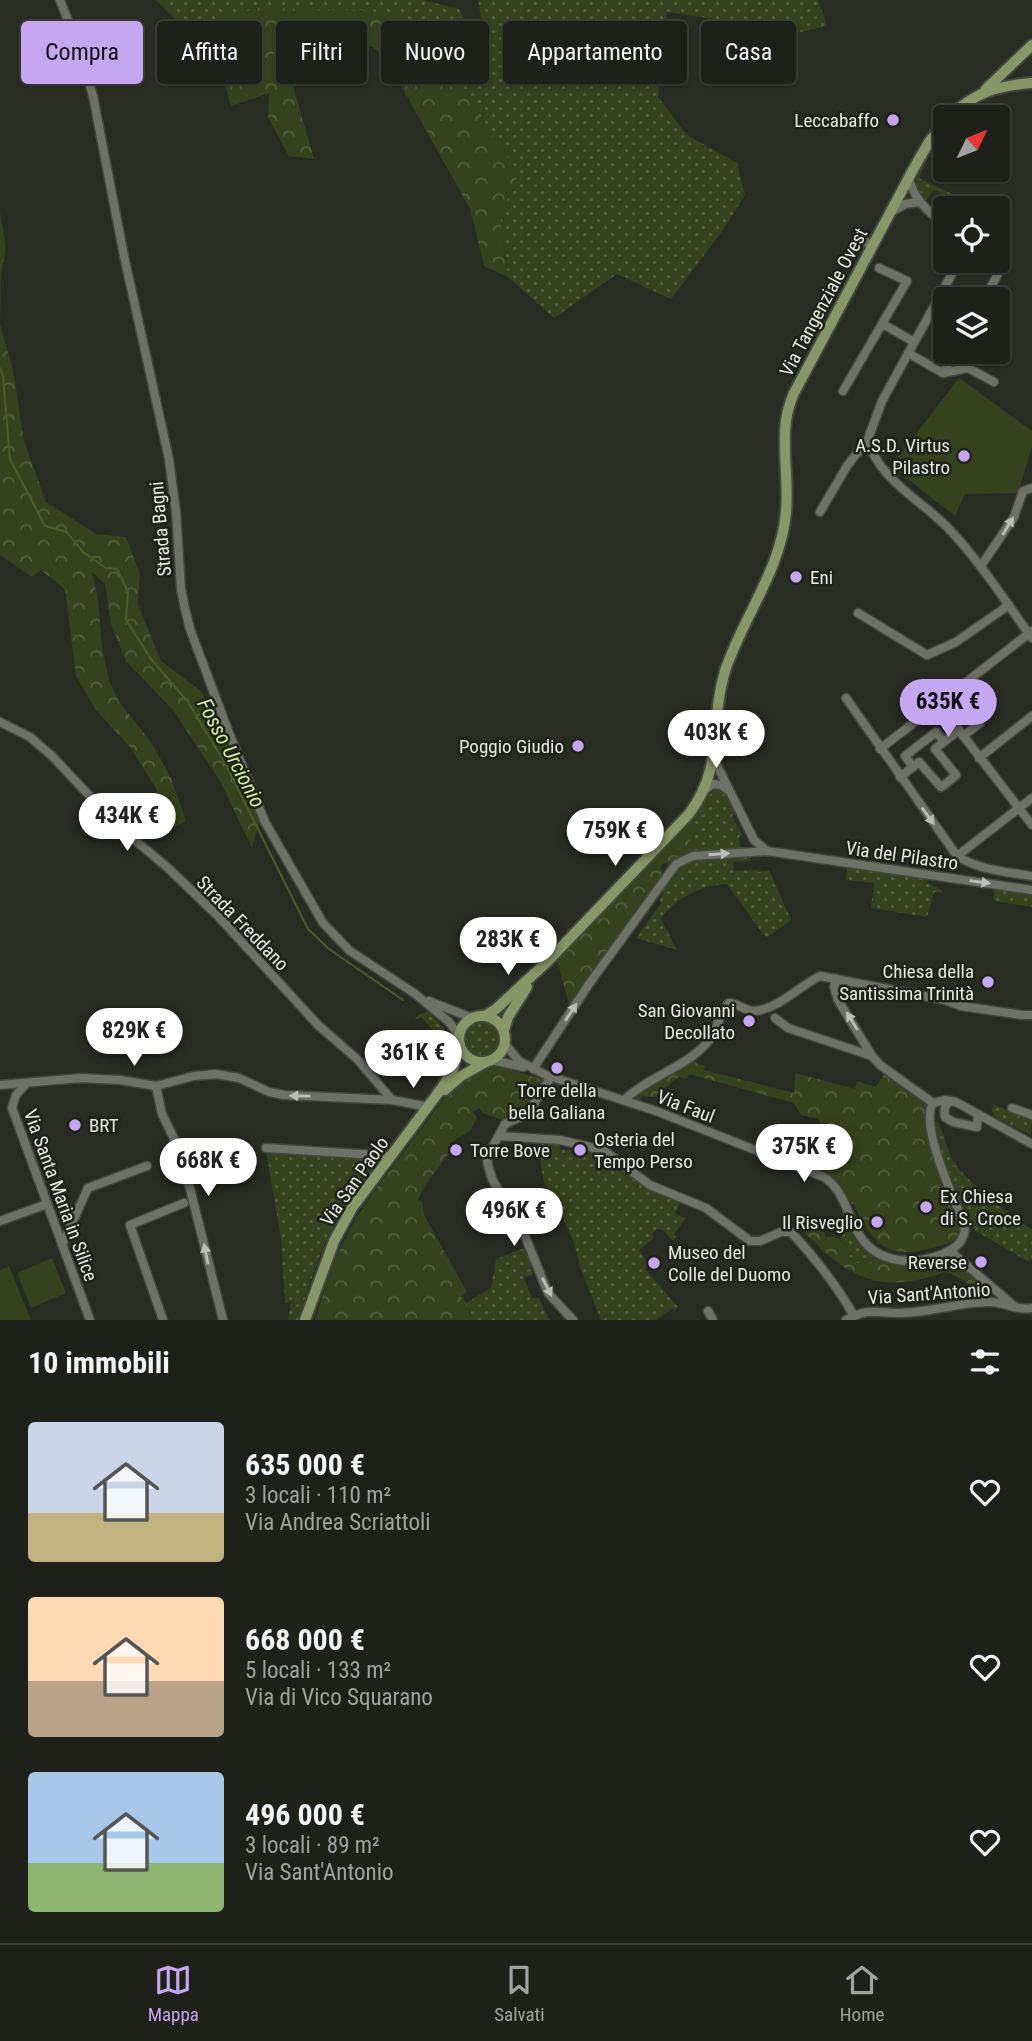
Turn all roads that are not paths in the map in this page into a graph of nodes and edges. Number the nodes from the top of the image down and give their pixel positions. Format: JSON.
{"nodes":[{"id":1,"x":60,"y":0,"type":"edge"},
{"id":2,"x":1032,"y":45,"type":"edge"},
{"id":3,"x":1032,"y":83,"type":"edge"},
{"id":4,"x":983,"y":92,"type":"junction"},
{"id":5,"x":965,"y":105,"type":"edge"},
{"id":6,"x":933,"y":137,"type":"edge"},
{"id":7,"x":909,"y":177,"type":"junction"},
{"id":8,"x":919,"y":202,"type":"junction"},
{"id":9,"x":891,"y":212,"type":"junction"},
{"id":10,"x":933,"y":215,"type":"edge"},
{"id":11,"x":859,"y":237,"type":"dead end"},
{"id":12,"x":873,"y":247,"type":"junction"},
{"id":13,"x":879,"y":268,"type":"dead end"},
{"id":14,"x":998,"y":274,"type":"dead end"},
{"id":15,"x":991,"y":287,"type":"edge"},
{"id":16,"x":933,"y":307,"type":"edge"},
{"id":17,"x":883,"y":324,"type":"junction"},
{"id":18,"x":914,"y":342,"type":"junction"},
{"id":19,"x":908,"y":353,"type":"junction"},
{"id":20,"x":948,"y":364,"type":"edge"},
{"id":21,"x":943,"y":373,"type":"junction"},
{"id":22,"x":994,"y":382,"type":"dead end"},
{"id":23,"x":843,"y":391,"type":"dead end"},
{"id":24,"x":868,"y":439,"type":"junction"},
{"id":25,"x":1032,"y":488,"type":"edge"},
{"id":26,"x":820,"y":512,"type":"dead end"},
{"id":27,"x":981,"y":566,"type":"junction"},
{"id":28,"x":1009,"y":605,"type":"junction"},
{"id":29,"x":858,"y":613,"type":"dead end"},
{"id":30,"x":1031,"y":634,"type":"edge"},
{"id":31,"x":846,"y":698,"type":"dead end"},
{"id":32,"x":939,"y":704,"type":"junction"},
{"id":33,"x":1032,"y":716,"type":"edge"},
{"id":34,"x":0,"y":722,"type":"edge"},
{"id":35,"x":980,"y":723,"type":"dead end"},
{"id":36,"x":961,"y":733,"type":"junction"},
{"id":37,"x":944,"y":742,"type":"junction"},
{"id":38,"x":880,"y":750,"type":"junction"},
{"id":39,"x":979,"y":758,"type":"junction"},
{"id":40,"x":714,"y":760,"type":"junction"},
{"id":41,"x":913,"y":767,"type":"junction"},
{"id":42,"x":900,"y":777,"type":"junction"},
{"id":43,"x":703,"y":792,"type":"junction"},
{"id":44,"x":730,"y":792,"type":"junction"},
{"id":45,"x":1032,"y":797,"type":"edge"},
{"id":46,"x":1018,"y":808,"type":"junction"},
{"id":47,"x":1032,"y":825,"type":"edge"},
{"id":48,"x":767,"y":851,"type":"junction"},
{"id":49,"x":957,"y":856,"type":"junction"},
{"id":50,"x":1032,"y":876,"type":"edge"},
{"id":51,"x":1032,"y":890,"type":"edge"},
{"id":52,"x":548,"y":961,"type":"junction"},
{"id":53,"x":837,"y":979,"type":"junction"},
{"id":54,"x":414,"y":993,"type":"junction"},
{"id":55,"x":1032,"y":1015,"type":"edge"},
{"id":56,"x":485,"y":1016,"type":"junction"},
{"id":57,"x":472,"y":1018,"type":"junction"},
{"id":58,"x":775,"y":1018,"type":"dead end"},
{"id":59,"x":504,"y":1030,"type":"junction"},
{"id":60,"x":460,"y":1040,"type":"junction"},
{"id":61,"x":505,"y":1044,"type":"junction"},
{"id":62,"x":872,"y":1056,"type":"junction"},
{"id":63,"x":489,"y":1061,"type":"junction"},
{"id":64,"x":533,"y":1069,"type":"junction"},
{"id":65,"x":551,"y":1077,"type":"junction"},
{"id":66,"x":26,"y":1084,"type":"junction"},
{"id":67,"x":0,"y":1085,"type":"edge"},
{"id":68,"x":156,"y":1086,"type":"junction"},
{"id":69,"x":392,"y":1100,"type":"junction"},
{"id":70,"x":624,"y":1100,"type":"junction"},
{"id":71,"x":951,"y":1101,"type":"junction"},
{"id":72,"x":933,"y":1103,"type":"junction"},
{"id":73,"x":429,"y":1107,"type":"junction"},
{"id":74,"x":1012,"y":1108,"type":"dead end"},
{"id":75,"x":978,"y":1114,"type":"junction"},
{"id":76,"x":1032,"y":1115,"type":"edge"},
{"id":77,"x":929,"y":1116,"type":"junction"},
{"id":78,"x":945,"y":1117,"type":"junction"},
{"id":79,"x":499,"y":1136,"type":"junction"},
{"id":80,"x":1032,"y":1144,"type":"edge"},
{"id":81,"x":266,"y":1148,"type":"dead end"},
{"id":82,"x":391,"y":1156,"type":"junction"},
{"id":83,"x":147,"y":1166,"type":"dead end"},
{"id":84,"x":184,"y":1203,"type":"dead end"},
{"id":85,"x":47,"y":1204,"type":"junction"},
{"id":86,"x":0,"y":1221,"type":"edge"},
{"id":87,"x":62,"y":1245,"type":"junction"},
{"id":88,"x":950,"y":1251,"type":"junction"},
{"id":89,"x":1016,"y":1307,"type":"junction"},
{"id":90,"x":1032,"y":1308,"type":"edge"},
{"id":91,"x":708,"y":1311,"type":"dead end"},
{"id":92,"x":898,"y":1313,"type":"junction"},
{"id":93,"x":850,"y":1318,"type":"edge"},
{"id":94,"x":90,"y":1320,"type":"edge"},
{"id":95,"x":163,"y":1320,"type":"edge"},
{"id":96,"x":223,"y":1320,"type":"edge"},
{"id":97,"x":304,"y":1320,"type":"edge"},
{"id":98,"x":573,"y":1320,"type":"edge"},
{"id":99,"x":713,"y":1320,"type":"edge"},
{"id":100,"x":909,"y":1320,"type":"edge"}],
"edges":[{"from":1,"to":54,"type":"street","name":"Strada Bagni"},
{"from":2,"to":4,"type":"main road"},
{"from":3,"to":4,"type":"main road"},
{"from":4,"to":5,"type":"main road"},
{"from":6,"to":7,"type":"main road","name":"Via Tangenziale Ovest"},
{"from":7,"to":8,"type":"street"},
{"from":7,"to":9,"type":"main road","name":"Via Tangenziale Ovest"},
{"from":8,"to":9,"type":"street"},
{"from":8,"to":10,"type":"street"},
{"from":9,"to":12,"type":"main road","name":"Via Tangenziale Ovest"},
{"from":11,"to":12,"type":"street"},
{"from":12,"to":40,"type":"main road","name":"Via Tangenziale Ovest"},
{"from":13,"to":17,"type":"street"},
{"from":14,"to":15,"type":"street"},
{"from":16,"to":18,"type":"street"},
{"from":17,"to":18,"type":"street"},
{"from":17,"to":23,"type":"street"},
{"from":18,"to":19,"type":"street"},
{"from":19,"to":21,"type":"street"},
{"from":19,"to":24,"type":"street"},
{"from":20,"to":21,"type":"street"},
{"from":21,"to":22,"type":"street"},
{"from":24,"to":26,"type":"street"},
{"from":24,"to":27,"type":"street"},
{"from":27,"to":25,"type":"street","one_way":true},
{"from":27,"to":28,"type":"street"},
{"from":28,"to":29,"type":"street"},
{"from":28,"to":30,"type":"street"},
{"from":30,"to":32,"type":"street"},
{"from":31,"to":38,"type":"street"},
{"from":32,"to":36,"type":"street"},
{"from":32,"to":38,"type":"street"},
{"from":33,"to":39,"type":"street"},
{"from":34,"to":69,"type":"street","name":"Strada Freddano"},
{"from":35,"to":36,"type":"street"},
{"from":36,"to":37,"type":"street"},
{"from":36,"to":39,"type":"street"},
{"from":37,"to":41,"type":"street"},
{"from":37,"to":41,"type":"street"},
{"from":38,"to":42,"type":"street"},
{"from":39,"to":46,"type":"street"},
{"from":40,"to":43,"type":"main road","name":"Via Tangenziale Ovest"},
{"from":40,"to":44,"type":"street"},
{"from":41,"to":42,"type":"street"},
{"from":42,"to":49,"type":"street","one_way":true},
{"from":43,"to":44,"type":"street"},
{"from":43,"to":52,"type":"main road","name":"Via Tangenziale Ovest"},
{"from":44,"to":48,"type":"street"},
{"from":45,"to":46,"type":"street"},
{"from":46,"to":47,"type":"street"},
{"from":46,"to":49,"type":"street"},
{"from":48,"to":51,"type":"street","name":"Via del Pilastro","one_way":true},
{"from":64,"to":48,"type":"street","name":"Via del Pilastro","one_way":true},
{"from":49,"to":50,"type":"street"},
{"from":52,"to":56,"type":"main road","name":"Via Tangenziale Ovest"},
{"from":52,"to":59,"type":"main road","name":"Via Tangenziale Ovest"},
{"from":53,"to":55,"type":"street"},
{"from":62,"to":53,"type":"street","one_way":true},
{"from":53,"to":70,"type":"street"},
{"from":54,"to":57,"type":"street","name":"Strada Bagni"},
{"from":54,"to":60,"type":"street","name":"Strada Bagni"},
{"from":56,"to":57,"type":"main road"},
{"from":56,"to":59,"type":"main road"},
{"from":57,"to":60,"type":"main road"},
{"from":58,"to":62,"type":"street"},
{"from":59,"to":61,"type":"main road"},
{"from":60,"to":63,"type":"main road"},
{"from":60,"to":73,"type":"main road","name":"Via San Paolo"},
{"from":61,"to":63,"type":"main road"},
{"from":61,"to":64,"type":"street","name":"Via Faul"},
{"from":62,"to":72,"type":"street"},
{"from":63,"to":64,"type":"street","name":"Via Faul"},
{"from":63,"to":73,"type":"main road","name":"Via San Paolo"},
{"from":64,"to":65,"type":"street","name":"Via Faul"},
{"from":65,"to":70,"type":"street","name":"Via Faul"},
{"from":65,"to":79,"type":"street"},
{"from":66,"to":67,"type":"street"},
{"from":66,"to":68,"type":"street"},
{"from":66,"to":85,"type":"street","name":"Via Santa Maria in Silice"},
{"from":69,"to":68,"type":"street","one_way":true},
{"from":96,"to":68,"type":"street","one_way":true},
{"from":69,"to":73,"type":"street"},
{"from":70,"to":88,"type":"street","name":"Via Faul"},
{"from":71,"to":72,"type":"street"},
{"from":71,"to":75,"type":"street"},
{"from":71,"to":78,"type":"street"},
{"from":72,"to":77,"type":"street"},
{"from":73,"to":82,"type":"main road","name":"Via San Paolo"},
{"from":74,"to":76,"type":"street"},
{"from":75,"to":78,"type":"street"},
{"from":75,"to":80,"type":"street"},
{"from":77,"to":78,"type":"street"},
{"from":77,"to":88,"type":"street"},
{"from":79,"to":93,"type":"street"},
{"from":79,"to":98,"type":"street","one_way":true},
{"from":81,"to":82,"type":"street"},
{"from":82,"to":97,"type":"main road","name":"Via San Paolo"},
{"from":83,"to":87,"type":"street"},
{"from":84,"to":95,"type":"street"},
{"from":85,"to":86,"type":"street"},
{"from":85,"to":87,"type":"street","name":"Via Santa Maria in Silice"},
{"from":87,"to":94,"type":"street","name":"Via Santa Maria in Silice"},
{"from":88,"to":89,"type":"street"},
{"from":89,"to":90,"type":"street","name":"Via Sant'Antonio"},
{"from":89,"to":92,"type":"street","name":"Via Sant'Antonio"},
{"from":91,"to":99,"type":"street"},
{"from":92,"to":93,"type":"street","name":"Via Sant'Antonio"},
{"from":92,"to":100,"type":"street"}]}
